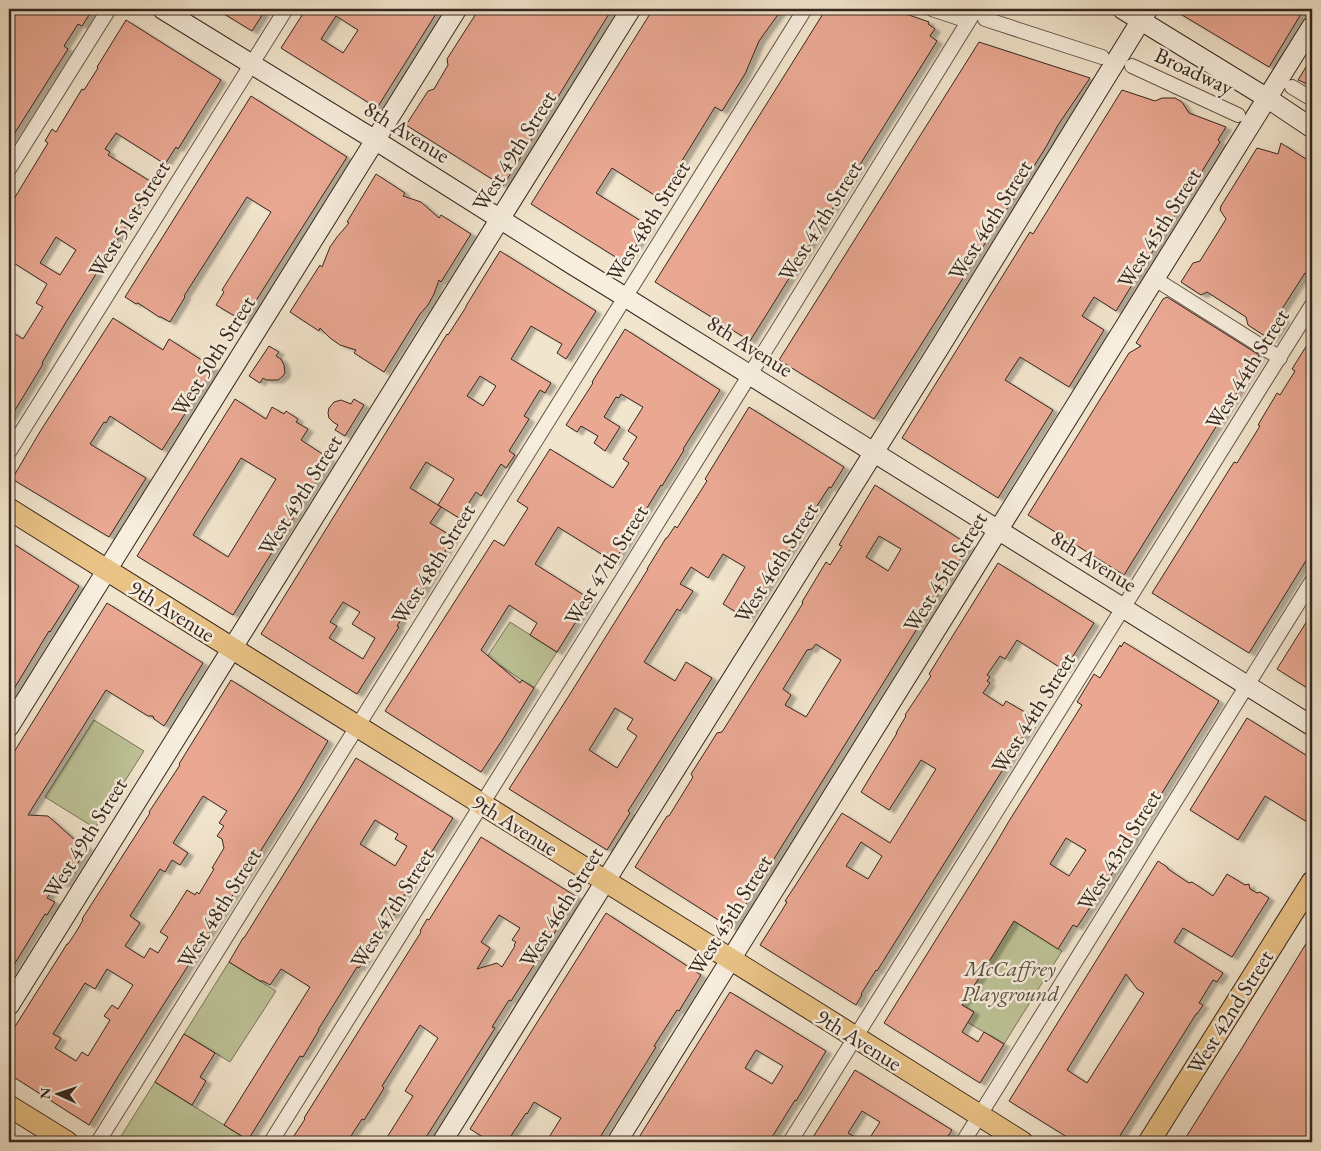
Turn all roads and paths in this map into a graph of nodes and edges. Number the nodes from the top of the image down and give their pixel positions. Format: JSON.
{"nodes":[{"id":1,"x":109,"y":9,"type":"edge"},
{"id":2,"x":162,"y":9,"type":"edge"},
{"id":3,"x":286,"y":9,"type":"edge"},
{"id":4,"x":457,"y":9,"type":"edge"},
{"id":5,"x":631,"y":9,"type":"edge"},
{"id":6,"x":805,"y":9,"type":"edge"},
{"id":7,"x":932,"y":9,"type":"edge"},
{"id":8,"x":1122,"y":9,"type":"edge"},
{"id":9,"x":972,"y":15,"type":"edge"},
{"id":10,"x":1145,"y":15,"type":"edge"},
{"id":11,"x":985,"y":19,"type":"dead end"},
{"id":12,"x":1312,"y":26,"type":"edge"},
{"id":13,"x":1102,"y":57,"type":"dead end"},
{"id":14,"x":252,"y":63,"type":"junction"},
{"id":15,"x":1132,"y":66,"type":"dead end"},
{"id":16,"x":1292,"y":87,"type":"dead end"},
{"id":17,"x":1267,"y":98,"type":"junction"},
{"id":18,"x":1312,"y":99,"type":"edge"},
{"id":19,"x":1238,"y":115,"type":"dead end"},
{"id":20,"x":1312,"y":128,"type":"edge"},
{"id":21,"x":375,"y":140,"type":"junction"},
{"id":22,"x":9,"y":169,"type":"edge"},
{"id":23,"x":500,"y":220,"type":"junction"},
{"id":24,"x":1155,"y":279,"type":"junction"},
{"id":25,"x":626,"y":297,"type":"junction"},
{"id":26,"x":1312,"y":305,"type":"edge"},
{"id":27,"x":1280,"y":358,"type":"junction"},
{"id":28,"x":750,"y":375,"type":"junction"},
{"id":29,"x":9,"y":452,"type":"edge"},
{"id":30,"x":874,"y":452,"type":"junction"},
{"id":31,"x":9,"y":509,"type":"edge"},
{"id":32,"x":999,"y":530,"type":"junction"},
{"id":33,"x":107,"y":570,"type":"junction"},
{"id":34,"x":1312,"y":581,"type":"edge"},
{"id":35,"x":1124,"y":608,"type":"junction"},
{"id":36,"x":232,"y":648,"type":"junction"},
{"id":37,"x":1247,"y":685,"type":"junction"},
{"id":38,"x":357,"y":726,"type":"junction"},
{"id":39,"x":1312,"y":726,"type":"edge"},
{"id":40,"x":9,"y":728,"type":"edge"},
{"id":41,"x":482,"y":804,"type":"junction"},
{"id":42,"x":605,"y":881,"type":"junction"},
{"id":43,"x":1312,"y":882,"type":"edge"},
{"id":44,"x":731,"y":960,"type":"junction"},
{"id":45,"x":9,"y":1006,"type":"edge"},
{"id":46,"x":855,"y":1038,"type":"junction"},
{"id":47,"x":9,"y":1106,"type":"edge"},
{"id":48,"x":980,"y":1115,"type":"junction"},
{"id":49,"x":67,"y":1142,"type":"edge"},
{"id":50,"x":98,"y":1142,"type":"edge"},
{"id":51,"x":271,"y":1142,"type":"edge"},
{"id":52,"x":442,"y":1142,"type":"edge"},
{"id":53,"x":617,"y":1142,"type":"edge"},
{"id":54,"x":790,"y":1142,"type":"edge"},
{"id":55,"x":963,"y":1142,"type":"edge"},
{"id":56,"x":1022,"y":1142,"type":"edge"},
{"id":57,"x":1149,"y":1142,"type":"edge"}],
"edges":[{"from":1,"to":22,"type":"street"},
{"from":2,"to":14,"type":"main road","name":"8th Avenue"},
{"from":3,"to":14,"type":"street","name":"West 51st Street"},
{"from":4,"to":21,"type":"main road","name":"West 50th Street"},
{"from":5,"to":23,"type":"main road","name":"West 49th Street"},
{"from":6,"to":25,"type":"street","name":"West 48th Street"},
{"from":7,"to":9,"type":"street"},
{"from":8,"to":10,"type":"main road"},
{"from":9,"to":28,"type":"street","name":"West 47th Street"},
{"from":10,"to":17,"type":"main road"},
{"from":10,"to":30,"type":"main road","name":"West 46th Street"},
{"from":11,"to":13,"type":"street"},
{"from":12,"to":17,"type":"main road","name":"West 45th Street"},
{"from":14,"to":21,"type":"main road","name":"8th Avenue"},
{"from":14,"to":29,"type":"street","name":"West 51st Street"},
{"from":15,"to":19,"type":"street","name":"Broadway"},
{"from":16,"to":18,"type":"street"},
{"from":17,"to":20,"type":"main road"},
{"from":17,"to":24,"type":"main road","name":"West 45th Street"},
{"from":21,"to":23,"type":"main road","name":"8th Avenue"},
{"from":21,"to":33,"type":"main road","name":"West 50th Street"},
{"from":23,"to":25,"type":"main road","name":"8th Avenue"},
{"from":23,"to":36,"type":"main road","name":"West 49th Street"},
{"from":24,"to":27,"type":"street"},
{"from":24,"to":32,"type":"main road","name":"West 45th Street"},
{"from":25,"to":28,"type":"main road","name":"8th Avenue"},
{"from":25,"to":38,"type":"street","name":"West 48th Street"},
{"from":26,"to":27,"type":"street","name":"West 44th Street"},
{"from":27,"to":35,"type":"street","name":"West 44th Street"},
{"from":28,"to":30,"type":"main road","name":"8th Avenue"},
{"from":28,"to":41,"type":"street","name":"West 47th Street"},
{"from":30,"to":32,"type":"main road","name":"8th Avenue"},
{"from":30,"to":42,"type":"main road","name":"West 46th Street"},
{"from":31,"to":33,"type":"main road","name":"9th Avenue"},
{"from":32,"to":35,"type":"main road","name":"8th Avenue"},
{"from":32,"to":44,"type":"main road","name":"West 45th Street"},
{"from":33,"to":36,"type":"main road","name":"9th Avenue"},
{"from":33,"to":40,"type":"main road","name":"West 50th Street"},
{"from":34,"to":37,"type":"street","name":"West 43rd Street"},
{"from":35,"to":37,"type":"main road","name":"8th Avenue"},
{"from":35,"to":46,"type":"street","name":"West 44th Street"},
{"from":36,"to":38,"type":"main road","name":"9th Avenue"},
{"from":36,"to":45,"type":"main road","name":"West 49th Street"},
{"from":37,"to":39,"type":"main road","name":"8th Avenue"},
{"from":37,"to":48,"type":"street","name":"West 43rd Street"},
{"from":38,"to":41,"type":"main road","name":"9th Avenue"},
{"from":38,"to":50,"type":"street","name":"West 48th Street"},
{"from":41,"to":42,"type":"main road","name":"9th Avenue"},
{"from":41,"to":51,"type":"street","name":"West 47th Street"},
{"from":42,"to":44,"type":"main road","name":"9th Avenue"},
{"from":42,"to":52,"type":"main road","name":"West 46th Street"},
{"from":43,"to":57,"type":"main road","name":"West 42nd Street"},
{"from":44,"to":46,"type":"main road","name":"9th Avenue"},
{"from":44,"to":53,"type":"main road","name":"West 45th Street"},
{"from":46,"to":48,"type":"main road","name":"9th Avenue"},
{"from":46,"to":54,"type":"street","name":"West 44th Street"},
{"from":47,"to":49,"type":"main road"},
{"from":48,"to":55,"type":"street","name":"West 43rd Street"},
{"from":48,"to":56,"type":"main road","name":"9th Avenue"}]}
